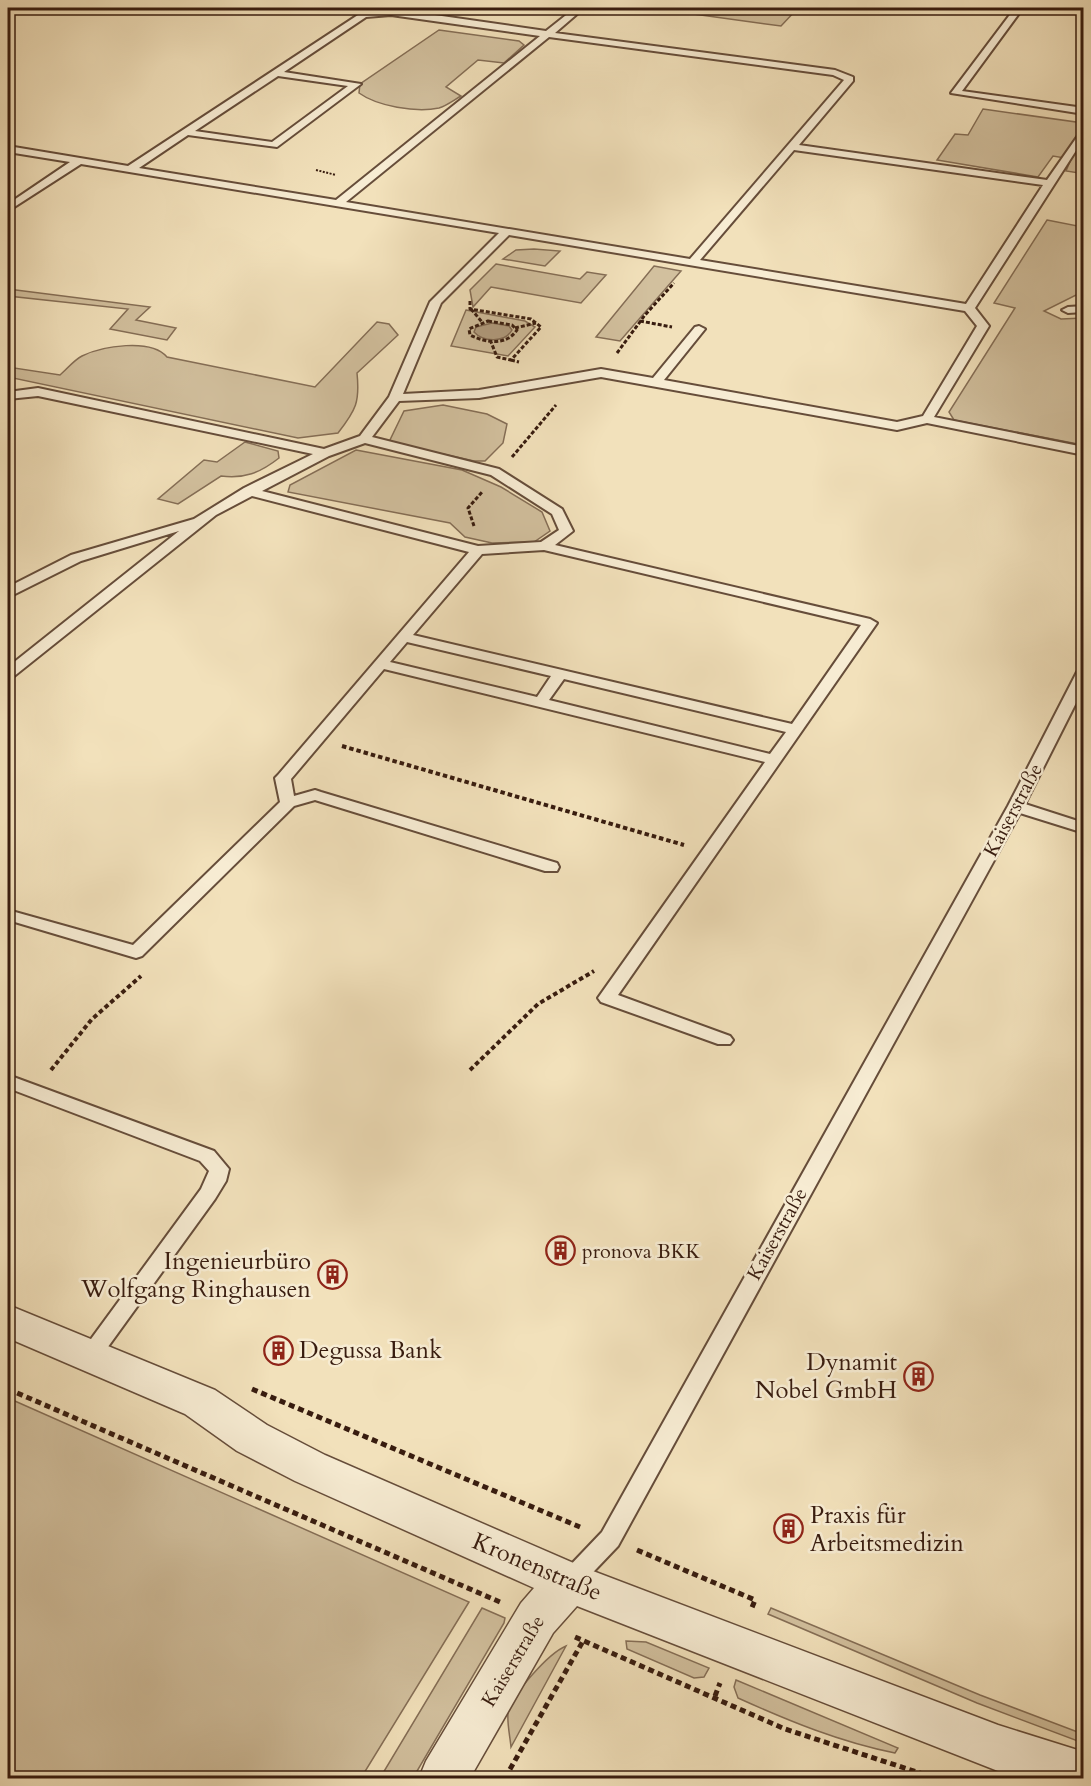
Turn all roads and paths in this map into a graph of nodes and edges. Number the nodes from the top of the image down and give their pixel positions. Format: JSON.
{"nodes":[{"id":1,"x":580,"y":8,"type":"edge"},
{"id":2,"x":1019,"y":8,"type":"edge"},
{"id":3,"x":391,"y":10,"type":"edge"},
{"id":4,"x":545,"y":36,"type":"junction"},
{"id":5,"x":275,"y":73,"type":"junction"},
{"id":6,"x":1083,"y":111,"type":"edge"},
{"id":7,"x":1083,"y":130,"type":"edge"},
{"id":8,"x":185,"y":132,"type":"junction"},
{"id":9,"x":794,"y":147,"type":"junction"},
{"id":10,"x":8,"y":149,"type":"edge"},
{"id":11,"x":79,"y":161,"type":"junction"},
{"id":12,"x":129,"y":170,"type":"junction"},
{"id":13,"x":316,"y":170,"type":"dead end"},
{"id":14,"x":1048,"y":183,"type":"junction"},
{"id":15,"x":322,"y":202,"type":"junction"},
{"id":16,"x":336,"y":205,"type":"junction"},
{"id":17,"x":8,"y":208,"type":"edge"},
{"id":18,"x":506,"y":232,"type":"junction"},
{"id":19,"x":693,"y":262,"type":"junction"},
{"id":20,"x":470,"y":298,"type":"dead end"},
{"id":21,"x":969,"y":308,"type":"junction"},
{"id":22,"x":470,"y":309,"type":"junction"},
{"id":23,"x":1083,"y":309,"type":"edge"},
{"id":24,"x":1068,"y":310,"type":"dead end"},
{"id":25,"x":482,"y":322,"type":"junction"},
{"id":26,"x":537,"y":323,"type":"junction"},
{"id":27,"x":515,"y":328,"type":"junction"},
{"id":28,"x":699,"y":329,"type":"dead end"},
{"id":29,"x":491,"y":342,"type":"junction"},
{"id":30,"x":613,"y":358,"type":"dead end"},
{"id":31,"x":656,"y":382,"type":"junction"},
{"id":32,"x":8,"y":394,"type":"edge"},
{"id":33,"x":395,"y":398,"type":"junction"},
{"id":34,"x":927,"y":419,"type":"junction"},
{"id":35,"x":364,"y":439,"type":"junction"},
{"id":36,"x":1083,"y":451,"type":"edge"},
{"id":37,"x":325,"y":453,"type":"junction"},
{"id":38,"x":249,"y":491,"type":"junction"},
{"id":39,"x":202,"y":520,"type":"junction"},
{"id":40,"x":544,"y":546,"type":"junction"},
{"id":41,"x":478,"y":550,"type":"junction"},
{"id":42,"x":8,"y":592,"type":"edge"},
{"id":43,"x":405,"y":637,"type":"junction"},
{"id":44,"x":382,"y":664,"type":"junction"},
{"id":45,"x":1083,"y":672,"type":"edge"},
{"id":46,"x":8,"y":674,"type":"edge"},
{"id":47,"x":560,"y":674,"type":"junction"},
{"id":48,"x":540,"y":703,"type":"junction"},
{"id":49,"x":794,"y":729,"type":"junction"},
{"id":50,"x":341,"y":746,"type":"dead end"},
{"id":51,"x":773,"y":759,"type":"junction"},
{"id":52,"x":288,"y":803,"type":"junction"},
{"id":53,"x":1016,"y":806,"type":"junction"},
{"id":54,"x":1083,"y":828,"type":"edge"},
{"id":55,"x":693,"y":848,"type":"dead end"},
{"id":56,"x":551,"y":867,"type":"dead end"},
{"id":57,"x":8,"y":915,"type":"edge"},
{"id":58,"x":117,"y":992,"type":"dead end"},
{"id":59,"x":75,"y":1036,"type":"dead end"},
{"id":60,"x":724,"y":1040,"type":"dead end"},
{"id":61,"x":8,"y":1081,"type":"edge"},
{"id":62,"x":8,"y":1321,"type":"edge"},
{"id":63,"x":90,"y":1356,"type":"junction"},
{"id":64,"x":249,"y":1388,"type":"dead end"},
{"id":65,"x":8,"y":1389,"type":"edge"},
{"id":66,"x":610,"y":1539,"type":"junction"},
{"id":67,"x":569,"y":1582,"type":"junction"},
{"id":68,"x":537,"y":1618,"type":"junction"},
{"id":69,"x":583,"y":1641,"type":"junction"},
{"id":70,"x":737,"y":1646,"type":"junction"},
{"id":71,"x":714,"y":1696,"type":"junction"},
{"id":72,"x":1083,"y":1776,"type":"edge"},
{"id":73,"x":443,"y":1779,"type":"edge"},
{"id":74,"x":505,"y":1779,"type":"edge"},
{"id":75,"x":935,"y":1779,"type":"edge"}],
"edges":[{"from":1,"to":4,"type":"lane"},
{"from":2,"to":6,"type":"lane"},
{"from":3,"to":4,"type":"lane"},
{"from":3,"to":5,"type":"lane"},
{"from":4,"to":9,"type":"lane"},
{"from":4,"to":16,"type":"lane"},
{"from":5,"to":8,"type":"lane"},
{"from":5,"to":8,"type":"lane"},
{"from":7,"to":14,"type":"lane"},
{"from":8,"to":12,"type":"lane"},
{"from":9,"to":14,"type":"lane"},
{"from":9,"to":19,"type":"lane"},
{"from":10,"to":11,"type":"lane"},
{"from":11,"to":12,"type":"lane"},
{"from":11,"to":17,"type":"lane"},
{"from":12,"to":15,"type":"lane"},
{"from":13,"to":15,"type":"path"},
{"from":14,"to":21,"type":"lane"},
{"from":15,"to":16,"type":"lane"},
{"from":16,"to":18,"type":"lane"},
{"from":18,"to":19,"type":"lane"},
{"from":18,"to":33,"type":"lane"},
{"from":19,"to":21,"type":"lane"},
{"from":19,"to":30,"type":"path"},
{"from":20,"to":22,"type":"path"},
{"from":21,"to":34,"type":"lane"},
{"from":22,"to":25,"type":"path"},
{"from":22,"to":26,"type":"path"},
{"from":23,"to":24,"type":"lane"},
{"from":25,"to":27,"type":"path"},
{"from":25,"to":29,"type":"path"},
{"from":26,"to":27,"type":"path"},
{"from":26,"to":29,"type":"path"},
{"from":27,"to":29,"type":"path"},
{"from":28,"to":31,"type":"lane"},
{"from":31,"to":33,"type":"lane"},
{"from":31,"to":34,"type":"lane"},
{"from":32,"to":37,"type":"lane"},
{"from":33,"to":35,"type":"lane"},
{"from":34,"to":36,"type":"lane"},
{"from":35,"to":37,"type":"lane"},
{"from":35,"to":40,"type":"lane"},
{"from":37,"to":38,"type":"lane"},
{"from":38,"to":39,"type":"lane"},
{"from":38,"to":41,"type":"lane"},
{"from":39,"to":42,"type":"lane"},
{"from":39,"to":46,"type":"lane"},
{"from":40,"to":41,"type":"lane"},
{"from":40,"to":49,"type":"lane"},
{"from":41,"to":43,"type":"lane"},
{"from":43,"to":44,"type":"lane"},
{"from":43,"to":47,"type":"lane"},
{"from":44,"to":48,"type":"lane"},
{"from":44,"to":52,"type":"lane"},
{"from":45,"to":53,"type":"lane","name":"Kaiserstraße"},
{"from":47,"to":48,"type":"lane"},
{"from":47,"to":49,"type":"lane"},
{"from":48,"to":51,"type":"lane"},
{"from":49,"to":51,"type":"lane"},
{"from":50,"to":55,"type":"path"},
{"from":51,"to":60,"type":"lane"},
{"from":52,"to":56,"type":"lane"},
{"from":52,"to":57,"type":"lane"},
{"from":53,"to":54,"type":"lane"},
{"from":53,"to":66,"type":"lane","name":"Kaiserstraße"},
{"from":58,"to":59,"type":"path"},
{"from":61,"to":63,"type":"lane"},
{"from":62,"to":63,"type":"street","name":"Kronenstraße"},
{"from":63,"to":67,"type":"street","name":"Kronenstraße"},
{"from":64,"to":66,"type":"path"},
{"from":65,"to":68,"type":"path"},
{"from":66,"to":67,"type":"lane","name":"Kaiserstraße"},
{"from":66,"to":70,"type":"path"},
{"from":67,"to":68,"type":"street","name":"Kaiserstraße"},
{"from":67,"to":70,"type":"street","name":"Kronenstraße"},
{"from":68,"to":69,"type":"path"},
{"from":68,"to":73,"type":"street","name":"Kaiserstraße"},
{"from":69,"to":71,"type":"path"},
{"from":69,"to":74,"type":"path"},
{"from":70,"to":71,"type":"path"},
{"from":70,"to":72,"type":"street","name":"Kronenstraße"},
{"from":71,"to":75,"type":"path"}]}
